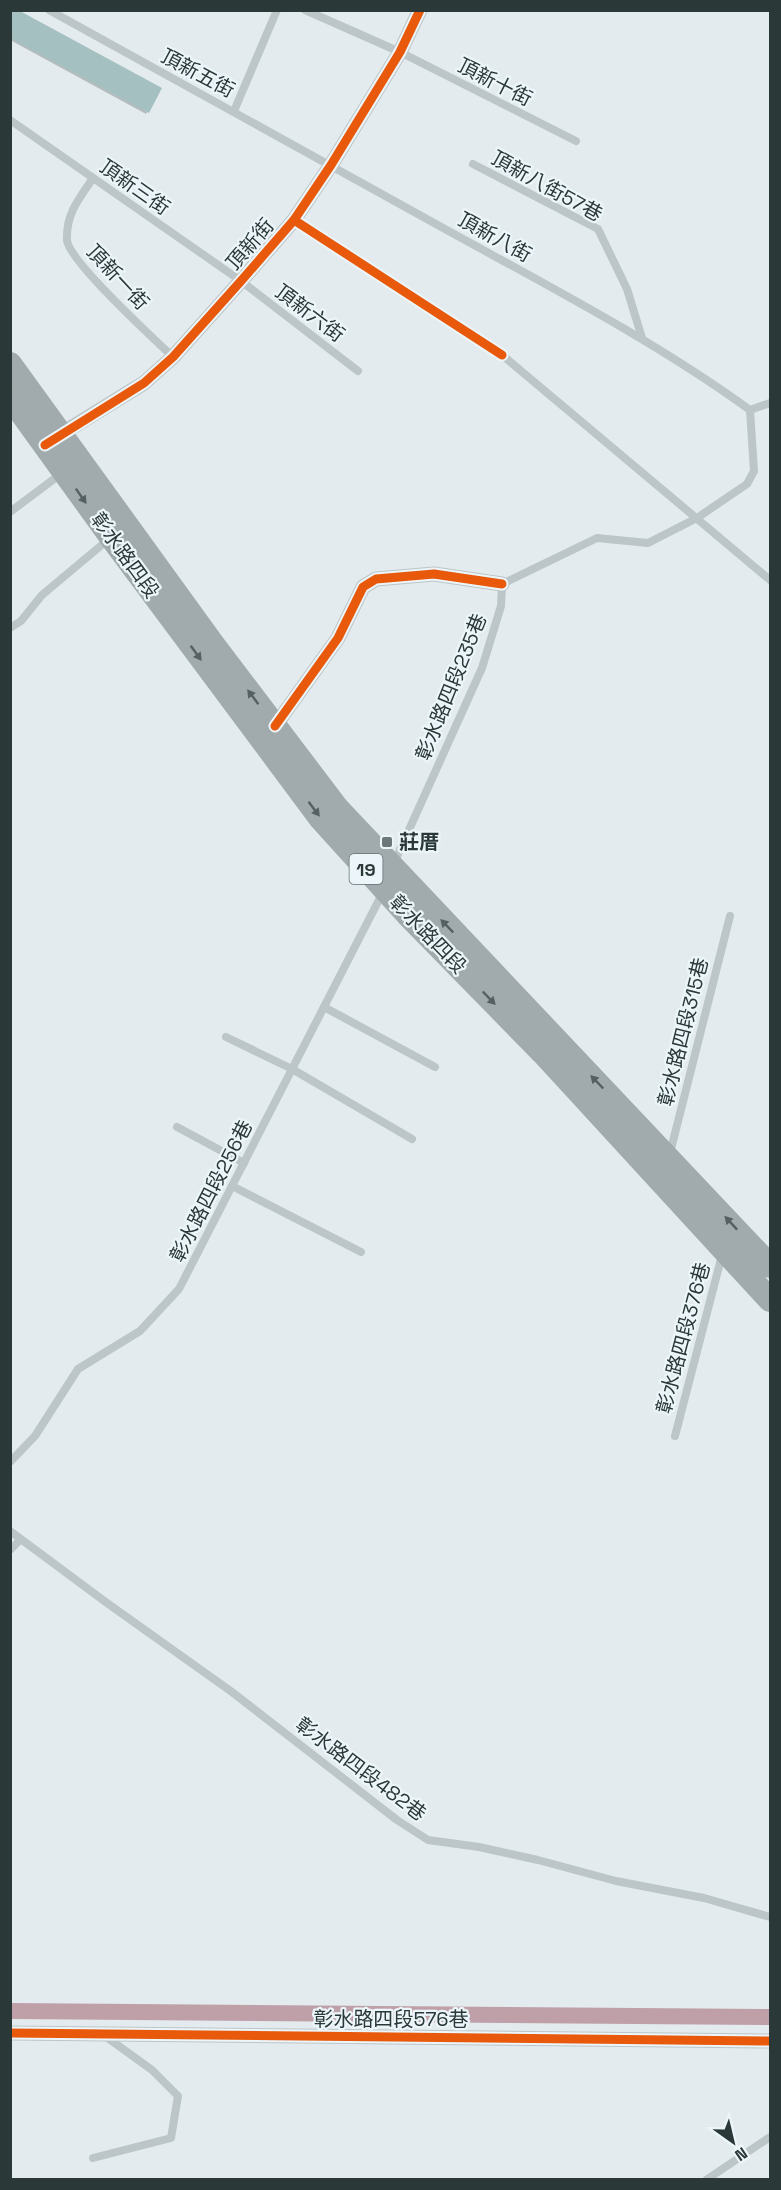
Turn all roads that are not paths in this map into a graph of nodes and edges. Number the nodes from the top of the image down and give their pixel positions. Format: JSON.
{"nodes":[{"id":1,"x":49,"y":10,"type":"edge"},
{"id":2,"x":277,"y":10,"type":"edge"},
{"id":3,"x":305,"y":10,"type":"edge"},
{"id":4,"x":420,"y":10,"type":"edge"},
{"id":5,"x":400,"y":52,"type":"junction"},
{"id":6,"x":234,"y":111,"type":"junction"},
{"id":7,"x":10,"y":120,"type":"edge"},
{"id":8,"x":576,"y":141,"type":"dead end"},
{"id":9,"x":473,"y":164,"type":"dead end"},
{"id":10,"x":331,"y":165,"type":"junction"},
{"id":11,"x":93,"y":178,"type":"junction"},
{"id":12,"x":241,"y":281,"type":"junction"},
{"id":13,"x":642,"y":339,"type":"junction"},
{"id":14,"x":502,"y":355,"type":"dead end"},
{"id":15,"x":173,"y":357,"type":"junction"},
{"id":16,"x":10,"y":364,"type":"edge"},
{"id":17,"x":358,"y":370,"type":"dead end"},
{"id":18,"x":10,"y":397,"type":"edge"},
{"id":19,"x":771,"y":403,"type":"edge"},
{"id":20,"x":750,"y":410,"type":"junction"},
{"id":21,"x":53,"y":439,"type":"junction"},
{"id":22,"x":64,"y":471,"type":"junction"},
{"id":23,"x":10,"y":512,"type":"edge"},
{"id":24,"x":697,"y":518,"type":"junction"},
{"id":25,"x":111,"y":537,"type":"junction"},
{"id":26,"x":771,"y":580,"type":"edge"},
{"id":27,"x":502,"y":584,"type":"junction"},
{"id":28,"x":10,"y":628,"type":"edge"},
{"id":29,"x":275,"y":726,"type":"junction"},
{"id":30,"x":388,"y":878,"type":"junction"},
{"id":31,"x":730,"y":916,"type":"dead end"},
{"id":32,"x":324,"y":1007,"type":"junction"},
{"id":33,"x":226,"y":1037,"type":"dead end"},
{"id":34,"x":435,"y":1067,"type":"dead end"},
{"id":35,"x":292,"y":1069,"type":"junction"},
{"id":36,"x":177,"y":1127,"type":"dead end"},
{"id":37,"x":412,"y":1139,"type":"dead end"},
{"id":38,"x":669,"y":1157,"type":"junction"},
{"id":39,"x":244,"y":1163,"type":"junction"},
{"id":40,"x":232,"y":1186,"type":"junction"},
{"id":41,"x":690,"y":1195,"type":"junction"},
{"id":42,"x":723,"y":1249,"type":"junction"},
{"id":43,"x":361,"y":1252,"type":"dead end"},
{"id":44,"x":771,"y":1266,"type":"edge"},
{"id":45,"x":771,"y":1300,"type":"edge"},
{"id":46,"x":675,"y":1436,"type":"dead end"},
{"id":47,"x":10,"y":1462,"type":"edge"},
{"id":48,"x":10,"y":1532,"type":"edge"},
{"id":49,"x":20,"y":1540,"type":"junction"},
{"id":50,"x":10,"y":1550,"type":"edge"},
{"id":51,"x":771,"y":1917,"type":"edge"},
{"id":52,"x":10,"y":2034,"type":"edge"},
{"id":53,"x":101,"y":2034,"type":"junction"},
{"id":54,"x":771,"y":2041,"type":"edge"},
{"id":55,"x":771,"y":2137,"type":"edge"},
{"id":56,"x":93,"y":2158,"type":"dead end"},
{"id":57,"x":706,"y":2180,"type":"edge"}],
"edges":[{"from":1,"to":6,"type":"lane","name":"頂新五街"},
{"from":2,"to":6,"type":"lane"},
{"from":3,"to":5,"type":"lane","name":"頂新十街"},
{"from":4,"to":5,"type":"street","name":"頂新街"},
{"from":5,"to":8,"type":"lane","name":"頂新十街"},
{"from":5,"to":10,"type":"street","name":"頂新街"},
{"from":6,"to":10,"type":"lane","name":"頂新五街"},
{"from":7,"to":11,"type":"lane","name":"頂新三街"},
{"from":9,"to":13,"type":"lane","name":"頂新八街57巷"},
{"from":10,"to":12,"type":"street","name":"頂新街"},
{"from":10,"to":13,"type":"lane","name":"頂新八街"},
{"from":11,"to":12,"type":"lane","name":"頂新三街"},
{"from":11,"to":15,"type":"lane","name":"頂新一街"},
{"from":12,"to":15,"type":"street","name":"頂新街"},
{"from":12,"to":17,"type":"lane","name":"頂新六街"},
{"from":13,"to":20,"type":"lane","name":"頂新八街"},
{"from":14,"to":24,"type":"lane"},
{"from":15,"to":21,"type":"street","name":"頂新街"},
{"from":16,"to":21,"type":"main road","name":"彰水路四段","number":"19"},
{"from":18,"to":21,"type":"main road","name":"彰水路四段","number":"19"},
{"from":19,"to":20,"type":"lane"},
{"from":20,"to":24,"type":"lane"},
{"from":21,"to":22,"type":"main road","name":"彰水路四段","number":"19"},
{"from":29,"to":21,"type":"main road","name":"彰水路四段","number":"19","one_way":true},
{"from":22,"to":23,"type":"lane"},
{"from":22,"to":25,"type":"main road","name":"彰水路四段","number":"19","one_way":true},
{"from":24,"to":26,"type":"lane"},
{"from":24,"to":27,"type":"lane"},
{"from":25,"to":28,"type":"lane"},
{"from":25,"to":30,"type":"main road","name":"彰水路四段","number":"19","one_way":true},
{"from":27,"to":29,"type":"street"},
{"from":27,"to":30,"type":"lane","name":"彰水路四段235巷"},
{"from":29,"to":30,"type":"main road","name":"彰水路四段","number":"19"},
{"from":30,"to":32,"type":"lane","name":"彰水路四段256巷"},
{"from":38,"to":30,"type":"main road","name":"彰水路四段","number":"19","one_way":true},
{"from":30,"to":41,"type":"main road","name":"彰水路四段","number":"19","one_way":true},
{"from":31,"to":38,"type":"lane","name":"彰水路四段315巷"},
{"from":32,"to":34,"type":"lane"},
{"from":32,"to":35,"type":"lane","name":"彰水路四段256巷"},
{"from":33,"to":35,"type":"lane"},
{"from":35,"to":37,"type":"lane"},
{"from":35,"to":39,"type":"lane","name":"彰水路四段256巷"},
{"from":36,"to":39,"type":"lane"},
{"from":38,"to":41,"type":"main road","name":"彰水路四段","number":"19"},
{"from":39,"to":40,"type":"lane","name":"彰水路四段256巷"},
{"from":40,"to":43,"type":"lane"},
{"from":40,"to":47,"type":"lane","name":"彰水路四段256巷"},
{"from":41,"to":42,"type":"main road","name":"彰水路四段","number":"19"},
{"from":44,"to":41,"type":"main road","name":"彰水路四段","number":"19","one_way":true},
{"from":42,"to":45,"type":"main road","name":"彰水路四段","number":"19"},
{"from":42,"to":46,"type":"lane","name":"彰水路四段376巷"},
{"from":48,"to":49,"type":"lane","name":"彰水路四段482巷"},
{"from":49,"to":50,"type":"lane"},
{"from":49,"to":51,"type":"lane","name":"彰水路四段482巷"},
{"from":52,"to":53,"type":"street","name":"彰水路四段576巷"},
{"from":53,"to":54,"type":"street","name":"彰水路四段576巷"},
{"from":53,"to":56,"type":"lane"},
{"from":55,"to":57,"type":"lane"}]}
